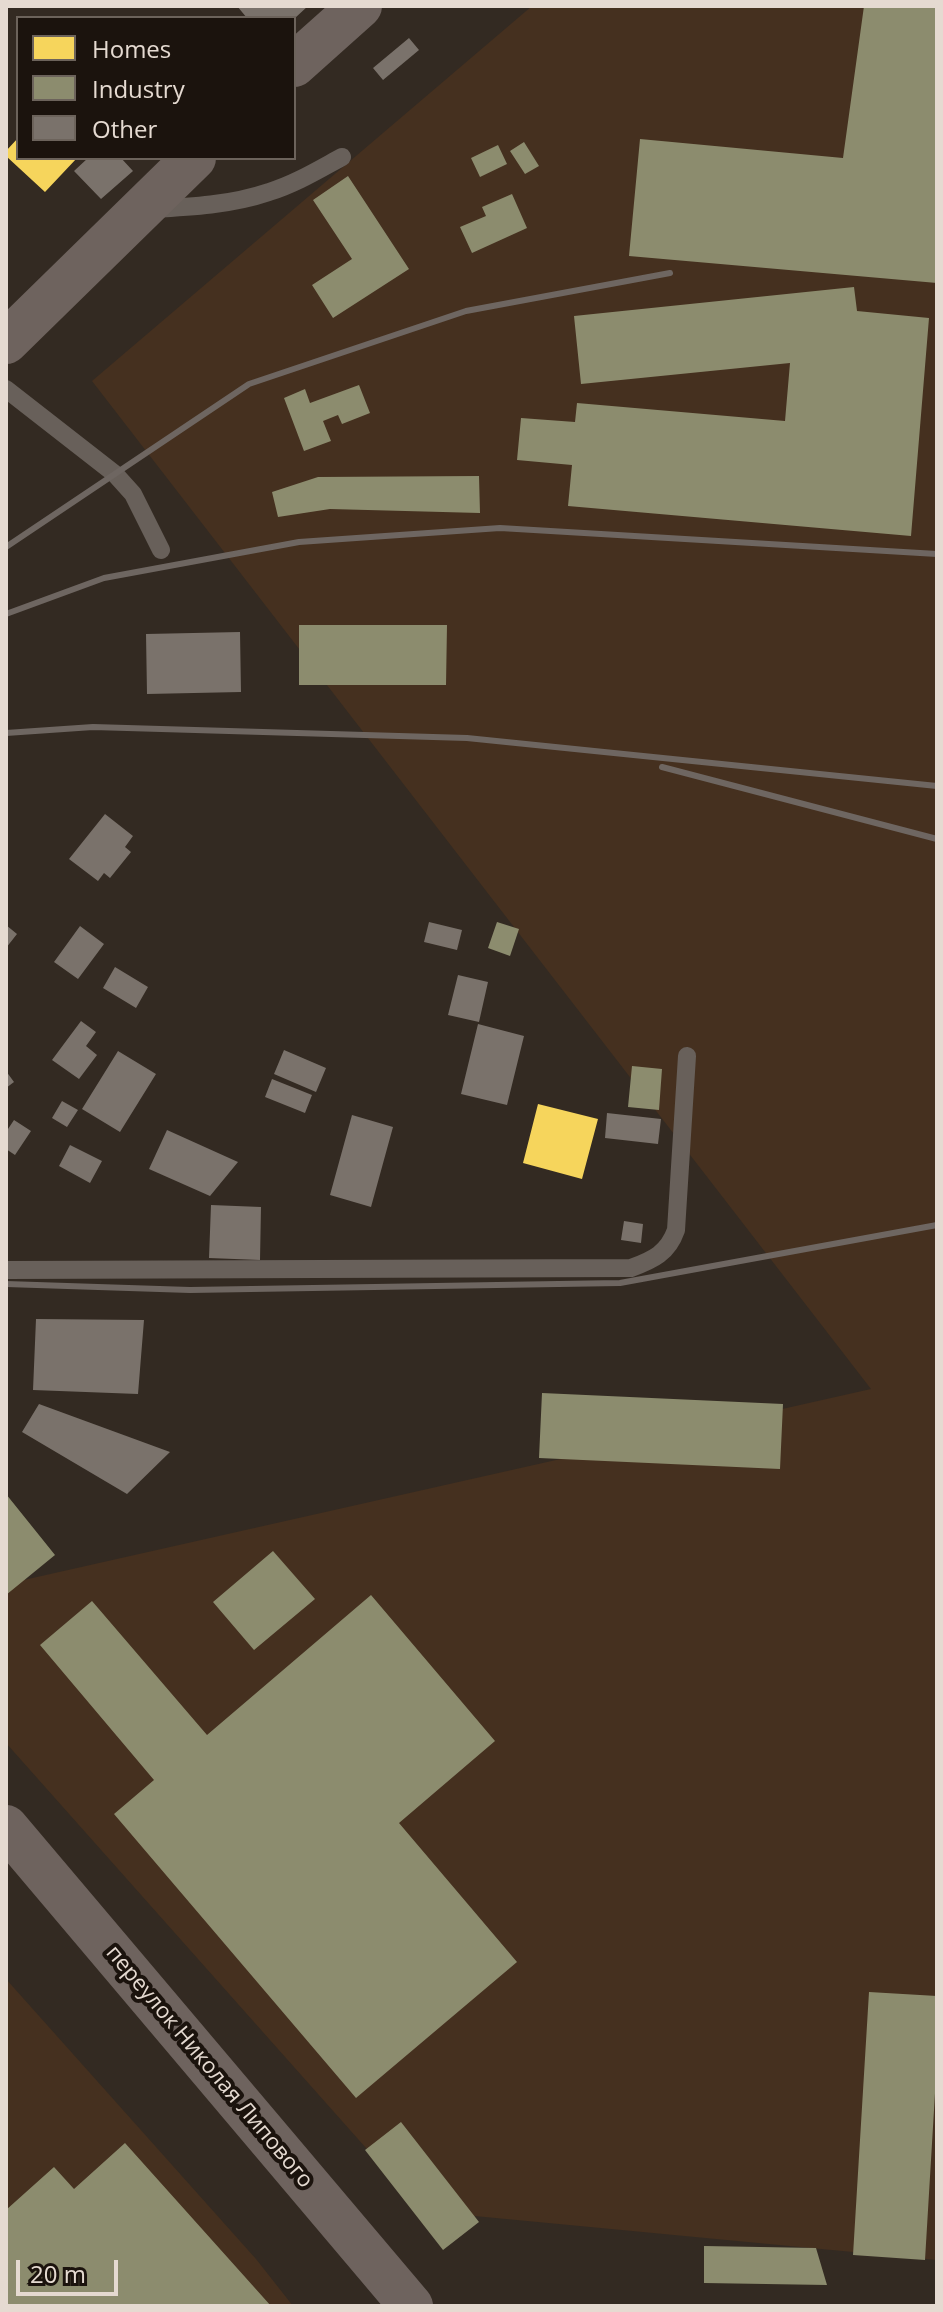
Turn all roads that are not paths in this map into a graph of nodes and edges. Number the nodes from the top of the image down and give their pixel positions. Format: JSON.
{"nodes":[{"id":1,"x":360,"y":6,"type":"edge"},
{"id":2,"x":296,"y":63,"type":"edge"},
{"id":3,"x":342,"y":157,"type":"dead end"},
{"id":4,"x":192,"y":160,"type":"edge"},
{"id":5,"x":142,"y":209,"type":"junction"},
{"id":6,"x":6,"y":342,"type":"edge"},
{"id":7,"x":6,"y":389,"type":"edge"},
{"id":8,"x":161,"y":550,"type":"dead end"},
{"id":9,"x":687,"y":1056,"type":"dead end"},
{"id":10,"x":6,"y":1270,"type":"edge"},
{"id":11,"x":6,"y":1827,"type":"edge"},
{"id":12,"x":411,"y":2306,"type":"edge"}],
"edges":[{"from":1,"to":2,"type":"street"},
{"from":3,"to":5,"type":"lane"},
{"from":4,"to":5,"type":"street"},
{"from":5,"to":6,"type":"street"},
{"from":7,"to":8,"type":"lane"},
{"from":9,"to":10,"type":"lane"},
{"from":11,"to":12,"type":"street","name":"переулок Николая Липового"}]}
